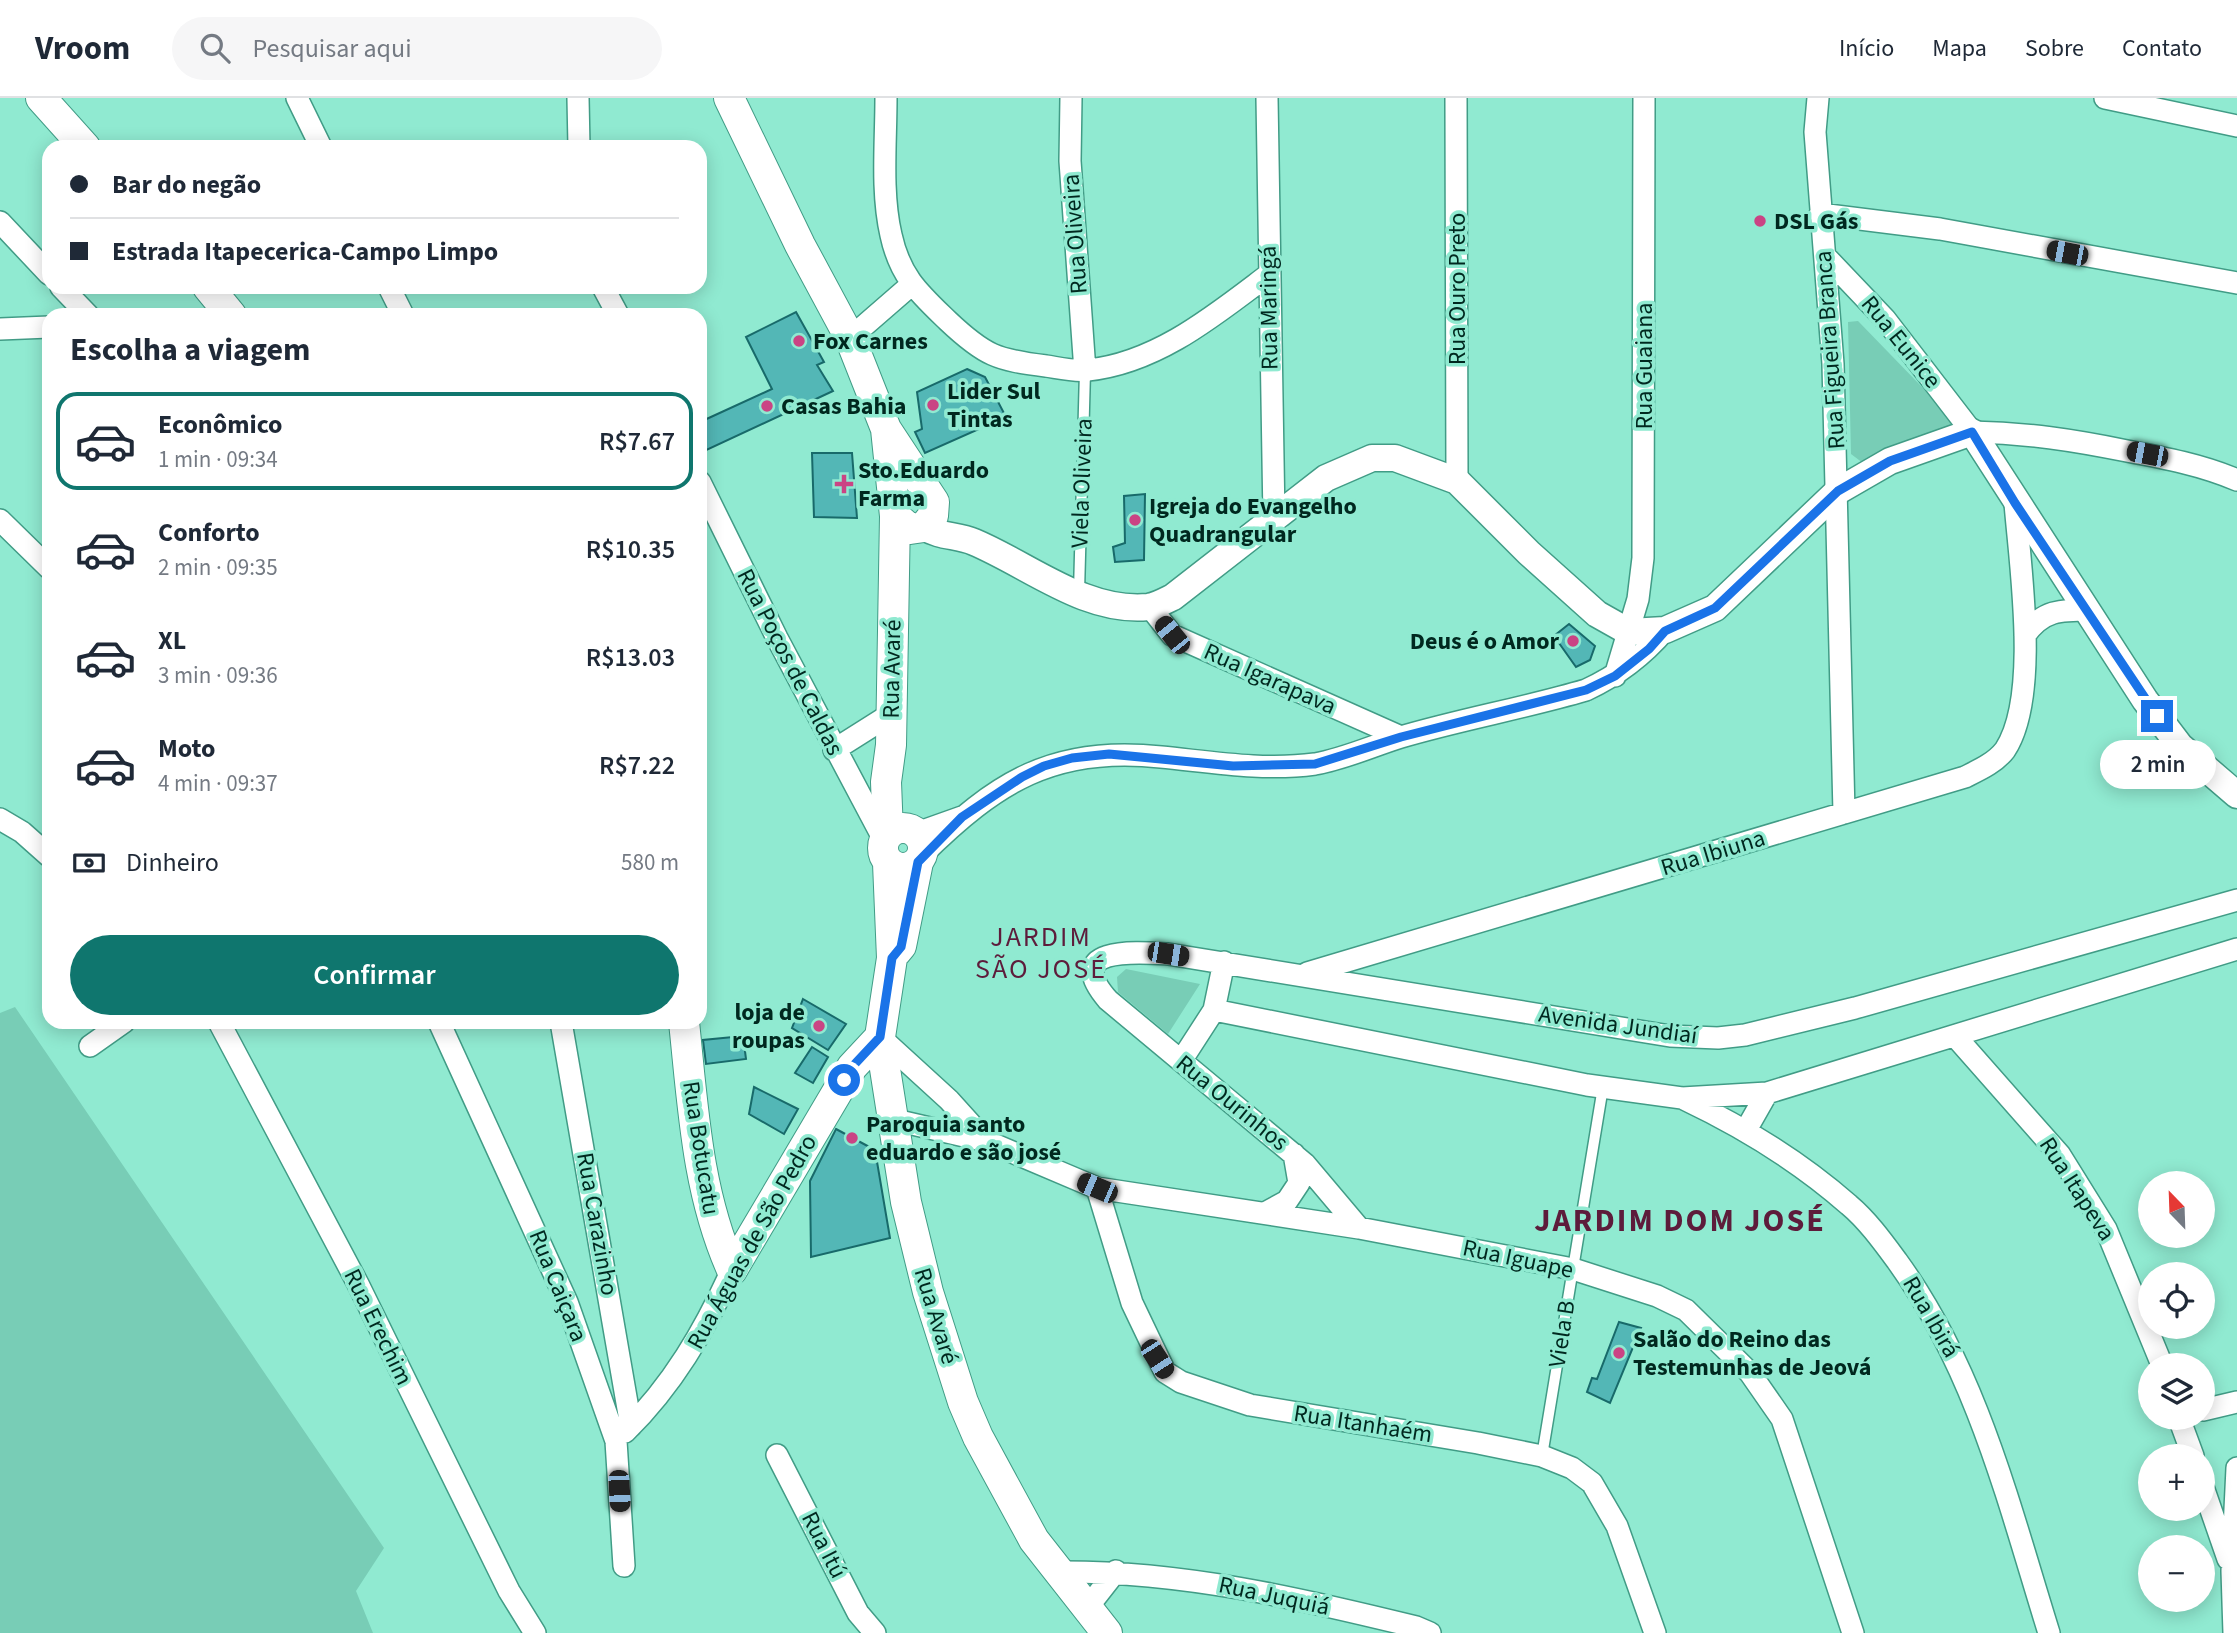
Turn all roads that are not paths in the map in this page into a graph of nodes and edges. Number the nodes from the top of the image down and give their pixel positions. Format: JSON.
{"nodes":[{"id":1,"x":41,"y":98,"type":"edge"},
{"id":2,"x":297,"y":98,"type":"edge"},
{"id":3,"x":578,"y":98,"type":"edge"},
{"id":4,"x":729,"y":98,"type":"edge"},
{"id":5,"x":886,"y":98,"type":"edge"},
{"id":6,"x":1071,"y":98,"type":"edge"},
{"id":7,"x":1267,"y":98,"type":"edge"},
{"id":8,"x":1456,"y":98,"type":"edge"},
{"id":9,"x":1644,"y":98,"type":"edge"},
{"id":10,"x":1818,"y":98,"type":"edge"},
{"id":11,"x":2105,"y":98,"type":"edge"},
{"id":12,"x":2132,"y":100,"type":"edge"},
{"id":13,"x":2237,"y":126,"type":"edge"},
{"id":14,"x":79,"y":140,"type":"edge"},
{"id":15,"x":318,"y":140,"type":"edge"},
{"id":16,"x":579,"y":140,"type":"edge"},
{"id":17,"x":1820,"y":215,"type":"junction"},
{"id":18,"x":0,"y":222,"type":"edge"},
{"id":19,"x":1826,"y":257,"type":"junction"},
{"id":20,"x":42,"y":267,"type":"edge"},
{"id":21,"x":1268,"y":275,"type":"junction"},
{"id":22,"x":2237,"y":283,"type":"edge"},
{"id":23,"x":911,"y":285,"type":"junction"},
{"id":24,"x":68,"y":294,"type":"edge"},
{"id":25,"x":214,"y":294,"type":"edge"},
{"id":26,"x":81,"y":308,"type":"edge"},
{"id":27,"x":226,"y":308,"type":"edge"},
{"id":28,"x":42,"y":327,"type":"edge"},
{"id":29,"x":0,"y":329,"type":"edge"},
{"id":30,"x":849,"y":338,"type":"junction"},
{"id":31,"x":1085,"y":371,"type":"junction"},
{"id":32,"x":1972,"y":432,"type":"junction"},
{"id":33,"x":2237,"y":480,"type":"edge"},
{"id":34,"x":1458,"y":481,"type":"junction"},
{"id":35,"x":1838,"y":491,"type":"junction"},
{"id":36,"x":707,"y":496,"type":"edge"},
{"id":37,"x":2015,"y":503,"type":"junction"},
{"id":38,"x":915,"y":511,"type":"junction"},
{"id":39,"x":1274,"y":519,"type":"junction"},
{"id":40,"x":0,"y":520,"type":"edge"},
{"id":41,"x":42,"y":561,"type":"edge"},
{"id":42,"x":1079,"y":595,"type":"junction"},
{"id":43,"x":1150,"y":607,"type":"junction"},
{"id":44,"x":2089,"y":610,"type":"junction"},
{"id":45,"x":1673,"y":628,"type":"junction"},
{"id":46,"x":1629,"y":632,"type":"junction"},
{"id":47,"x":2025,"y":635,"type":"junction"},
{"id":48,"x":1615,"y":676,"type":"junction"},
{"id":49,"x":891,"y":714,"type":"junction"},
{"id":50,"x":1401,"y":737,"type":"junction"},
{"id":51,"x":834,"y":750,"type":"junction"},
{"id":52,"x":2237,"y":795,"type":"edge"},
{"id":53,"x":1844,"y":813,"type":"junction"},
{"id":54,"x":0,"y":819,"type":"edge"},
{"id":55,"x":904,"y":845,"type":"junction"},
{"id":56,"x":42,"y":850,"type":"edge"},
{"id":57,"x":2237,"y":900,"type":"edge"},
{"id":58,"x":2237,"y":949,"type":"edge"},
{"id":59,"x":1224,"y":962,"type":"junction"},
{"id":60,"x":1301,"y":975,"type":"junction"},
{"id":61,"x":1096,"y":986,"type":"joint"},
{"id":62,"x":1214,"y":1010,"type":"junction"},
{"id":63,"x":114,"y":1029,"type":"edge"},
{"id":64,"x":223,"y":1029,"type":"edge"},
{"id":65,"x":442,"y":1029,"type":"edge"},
{"id":66,"x":562,"y":1029,"type":"edge"},
{"id":67,"x":685,"y":1029,"type":"edge"},
{"id":68,"x":1955,"y":1036,"type":"junction"},
{"id":69,"x":880,"y":1037,"type":"junction"},
{"id":70,"x":90,"y":1046,"type":"dead end"},
{"id":71,"x":1181,"y":1061,"type":"junction"},
{"id":72,"x":1603,"y":1087,"type":"junction"},
{"id":73,"x":1767,"y":1093,"type":"junction"},
{"id":74,"x":1682,"y":1098,"type":"junction"},
{"id":75,"x":895,"y":1120,"type":"junction"},
{"id":76,"x":1746,"y":1130,"type":"junction"},
{"id":77,"x":986,"y":1141,"type":"junction"},
{"id":78,"x":1294,"y":1154,"type":"junction"},
{"id":79,"x":1097,"y":1188,"type":"junction"},
{"id":80,"x":1265,"y":1213,"type":"junction"},
{"id":81,"x":1359,"y":1228,"type":"junction"},
{"id":82,"x":1573,"y":1269,"type":"junction"},
{"id":83,"x":732,"y":1270,"type":"junction"},
{"id":84,"x":2157,"y":1353,"type":"edge"},
{"id":85,"x":2237,"y":1402,"type":"edge"},
{"id":86,"x":2215,"y":1407,"type":"edge"},
{"id":87,"x":624,"y":1434,"type":"junction"},
{"id":88,"x":777,"y":1455,"type":"dead end"},
{"id":89,"x":1542,"y":1457,"type":"junction"},
{"id":90,"x":2237,"y":1468,"type":"edge"},
{"id":91,"x":2215,"y":1521,"type":"edge"},
{"id":92,"x":624,"y":1566,"type":"dead end"},
{"id":93,"x":1116,"y":1571,"type":"junction"},
{"id":94,"x":2232,"y":1571,"type":"junction"},
{"id":95,"x":1059,"y":1572,"type":"junction"},
{"id":96,"x":1087,"y":1608,"type":"junction"},
{"id":97,"x":535,"y":1633,"type":"edge"},
{"id":98,"x":875,"y":1633,"type":"edge"},
{"id":99,"x":1107,"y":1633,"type":"edge"},
{"id":100,"x":1430,"y":1633,"type":"edge"},
{"id":101,"x":1655,"y":1633,"type":"edge"},
{"id":102,"x":1853,"y":1633,"type":"edge"},
{"id":103,"x":2049,"y":1633,"type":"edge"},
{"id":104,"x":2234,"y":1633,"type":"edge"}],
"edges":[{"from":1,"to":14,"type":"main road"},
{"from":2,"to":15,"type":"street"},
{"from":3,"to":16,"type":"street"},
{"from":4,"to":30,"type":"main road"},
{"from":5,"to":23,"type":"street"},
{"from":6,"to":31,"type":"street","name":"Rua Oliveira"},
{"from":7,"to":21,"type":"street","name":"Rua Maringá"},
{"from":8,"to":34,"type":"street","name":"Rua Ouro Preto"},
{"from":9,"to":46,"type":"street","name":"Rua Guaiana"},
{"from":10,"to":17,"type":"street","name":"Rua Figueira Branca"},
{"from":11,"to":12,"type":"street"},
{"from":12,"to":13,"type":"street"},
{"from":17,"to":19,"type":"street","name":"Rua Figueira Branca"},
{"from":17,"to":22,"type":"street"},
{"from":18,"to":20,"type":"street"},
{"from":19,"to":32,"type":"street","name":"Rua Eunice"},
{"from":19,"to":35,"type":"street","name":"Rua Figueira Branca"},
{"from":21,"to":31,"type":"street"},
{"from":21,"to":39,"type":"street","name":"Rua Maringá"},
{"from":23,"to":30,"type":"street"},
{"from":23,"to":31,"type":"street"},
{"from":24,"to":26,"type":"street"},
{"from":25,"to":27,"type":"main road"},
{"from":28,"to":29,"type":"street"},
{"from":30,"to":38,"type":"main road"},
{"from":31,"to":42,"type":"lane","name":"Viela Oliveira"},
{"from":32,"to":33,"type":"street"},
{"from":32,"to":35,"type":"street"},
{"from":32,"to":37,"type":"street"},
{"from":34,"to":39,"type":"street"},
{"from":34,"to":46,"type":"street"},
{"from":35,"to":45,"type":"street"},
{"from":35,"to":53,"type":"street","name":"Rua Figueira Branca"},
{"from":36,"to":51,"type":"street","name":"Rua Poços de Caldas"},
{"from":37,"to":44,"type":"street"},
{"from":37,"to":47,"type":"street","name":"Rua Ibiuna"},
{"from":38,"to":42,"type":"street"},
{"from":38,"to":49,"type":"main road","name":"Rua Avaré"},
{"from":39,"to":43,"type":"street"},
{"from":40,"to":41,"type":"street"},
{"from":42,"to":43,"type":"street"},
{"from":43,"to":50,"type":"street","name":"Rua Igarapava"},
{"from":44,"to":47,"type":"street"},
{"from":44,"to":52,"type":"street"},
{"from":45,"to":46,"type":"street"},
{"from":45,"to":48,"type":"street"},
{"from":46,"to":48,"type":"street"},
{"from":47,"to":53,"type":"street","name":"Rua Ibiuna"},
{"from":48,"to":50,"type":"street"},
{"from":49,"to":51,"type":"street"},
{"from":49,"to":55,"type":"main road","name":"Rua Avaré"},
{"from":50,"to":55,"type":"street"},
{"from":51,"to":55,"type":"street","name":"Rua Poços de Caldas"},
{"from":53,"to":60,"type":"street","name":"Rua Ibiuna"},
{"from":54,"to":56,"type":"street"},
{"from":55,"to":69,"type":"main road","name":"Rua Avaré"},
{"from":57,"to":60,"type":"street","name":"Avenida Jundiaí"},
{"from":58,"to":68,"type":"street"},
{"from":59,"to":60,"type":"street","name":"Avenida Jundiaí"},
{"from":59,"to":61,"type":"street","name":"Avenida Jundiaí"},
{"from":59,"to":62,"type":"street"},
{"from":61,"to":71,"type":"street","name":"Rua Ourinhos"},
{"from":62,"to":71,"type":"street"},
{"from":62,"to":72,"type":"street"},
{"from":63,"to":70,"type":"street"},
{"from":64,"to":97,"type":"street","name":"Rua Erechim"},
{"from":65,"to":87,"type":"street","name":"Rua Caiçara"},
{"from":66,"to":87,"type":"street","name":"Rua Carazinho"},
{"from":67,"to":83,"type":"main road","name":"Rua Botucatu"},
{"from":68,"to":73,"type":"street"},
{"from":68,"to":84,"type":"street","name":"Rua Itapeva"},
{"from":69,"to":75,"type":"main road","name":"Rua Avaré"},
{"from":69,"to":77,"type":"street","name":"Rua Iguape"},
{"from":69,"to":83,"type":"main road","name":"Rua Águas de São Pedro"},
{"from":71,"to":78,"type":"street","name":"Rua Ourinhos"},
{"from":72,"to":74,"type":"street"},
{"from":72,"to":82,"type":"lane","name":"Viela B"},
{"from":73,"to":74,"type":"street"},
{"from":73,"to":76,"type":"street"},
{"from":74,"to":76,"type":"street","name":"Rua Ibirá"},
{"from":75,"to":77,"type":"street","name":"Rua Iguape"},
{"from":75,"to":95,"type":"main road","name":"Rua Avaré"},
{"from":76,"to":103,"type":"street","name":"Rua Ibirá"},
{"from":77,"to":79,"type":"street","name":"Rua Iguape"},
{"from":78,"to":80,"type":"street"},
{"from":78,"to":81,"type":"street","name":"Rua Ourinhos"},
{"from":79,"to":80,"type":"street","name":"Rua Iguape"},
{"from":79,"to":89,"type":"street","name":"Rua Itanhaém"},
{"from":80,"to":81,"type":"street","name":"Rua Iguape"},
{"from":81,"to":82,"type":"street","name":"Rua Iguape"},
{"from":82,"to":89,"type":"lane","name":"Viela B"},
{"from":82,"to":102,"type":"street","name":"Rua Iguape"},
{"from":83,"to":87,"type":"street","name":"Rua Águas de São Pedro"},
{"from":85,"to":86,"type":"street"},
{"from":87,"to":92,"type":"street","name":"Rua Caiçara"},
{"from":88,"to":98,"type":"street","name":"Rua Itú"},
{"from":89,"to":101,"type":"street","name":"Rua Itanhaém"},
{"from":90,"to":94,"type":"street"},
{"from":91,"to":94,"type":"street"},
{"from":93,"to":95,"type":"street","name":"Rua Juquiá"},
{"from":93,"to":96,"type":"street"},
{"from":93,"to":100,"type":"street","name":"Rua Juquiá"},
{"from":94,"to":104,"type":"street"},
{"from":95,"to":96,"type":"main road","name":"Rua Avaré"},
{"from":96,"to":99,"type":"main road","name":"Rua Avaré"}]}
